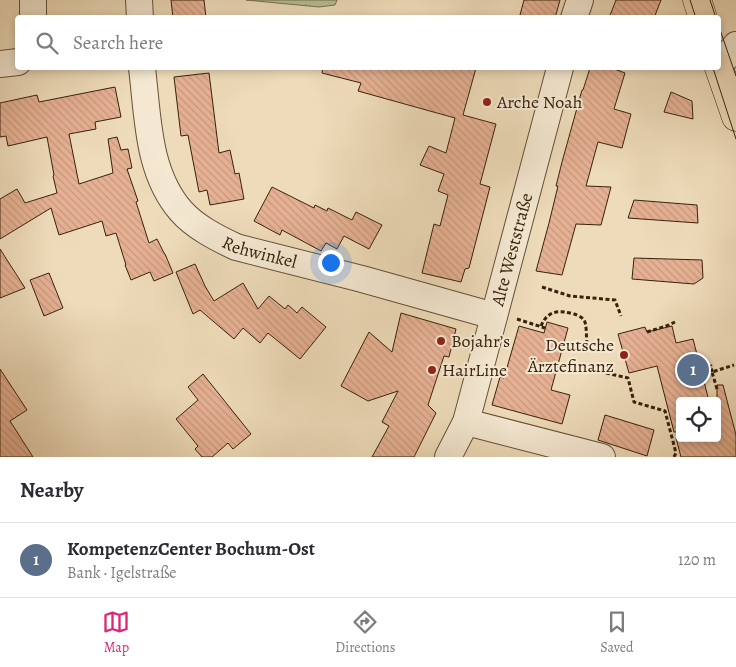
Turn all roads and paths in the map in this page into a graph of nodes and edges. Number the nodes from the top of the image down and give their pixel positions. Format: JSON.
{"nodes":[{"id":1,"x":33,"y":0,"type":"edge"},
{"id":2,"x":140,"y":0,"type":"edge"},
{"id":3,"x":580,"y":0,"type":"edge"},
{"id":4,"x":697,"y":0,"type":"edge"},
{"id":5,"x":33,"y":15,"type":"edge"},
{"id":6,"x":140,"y":15,"type":"edge"},
{"id":7,"x":575,"y":15,"type":"edge"},
{"id":8,"x":702,"y":15,"type":"edge"},
{"id":9,"x":736,"y":45,"type":"edge"},
{"id":10,"x":15,"y":62,"type":"edge"},
{"id":11,"x":721,"y":63,"type":"edge"},
{"id":12,"x":0,"y":64,"type":"edge"},
{"id":13,"x":142,"y":70,"type":"edge"},
{"id":14,"x":559,"y":70,"type":"edge"},
{"id":15,"x":721,"y":70,"type":"edge"},
{"id":16,"x":736,"y":118,"type":"edge"},
{"id":17,"x":542,"y":287,"type":"dead end"},
{"id":18,"x":494,"y":316,"type":"junction"},
{"id":19,"x":620,"y":316,"type":"dead end"},
{"id":20,"x":675,"y":322,"type":"dead end"},
{"id":21,"x":541,"y":326,"type":"junction"},
{"id":22,"x":545,"y":328,"type":"dead end"},
{"id":23,"x":646,"y":332,"type":"dead end"},
{"id":24,"x":587,"y":343,"type":"dead end"},
{"id":25,"x":734,"y":365,"type":"dead end"},
{"id":26,"x":701,"y":369,"type":"dead end"},
{"id":27,"x":712,"y":372,"type":"junction"},
{"id":28,"x":606,"y":373,"type":"dead end"},
{"id":29,"x":716,"y":389,"type":"dead end"},
{"id":30,"x":466,"y":422,"type":"junction"},
{"id":31,"x":448,"y":457,"type":"edge"},
{"id":32,"x":602,"y":457,"type":"edge"},
{"id":33,"x":674,"y":457,"type":"edge"}],
"edges":[{"from":1,"to":5,"type":"street"},
{"from":2,"to":6,"type":"street"},
{"from":3,"to":7,"type":"street"},
{"from":4,"to":8,"type":"main road"},
{"from":9,"to":11,"type":"street"},
{"from":10,"to":12,"type":"street"},
{"from":13,"to":18,"type":"street","name":"Rehwinkel"},
{"from":14,"to":18,"type":"street","name":"Alte Weststraße"},
{"from":15,"to":16,"type":"main road"},
{"from":17,"to":19,"type":"path"},
{"from":18,"to":21,"type":"path"},
{"from":18,"to":30,"type":"street","name":"Alte Weststraße"},
{"from":20,"to":23,"type":"path"},
{"from":21,"to":22,"type":"path"},
{"from":21,"to":24,"type":"path"},
{"from":25,"to":27,"type":"path"},
{"from":26,"to":27,"type":"path"},
{"from":27,"to":29,"type":"path"},
{"from":28,"to":33,"type":"path"},
{"from":30,"to":31,"type":"street","name":"Alte Weststraße"},
{"from":30,"to":32,"type":"street"}]}
